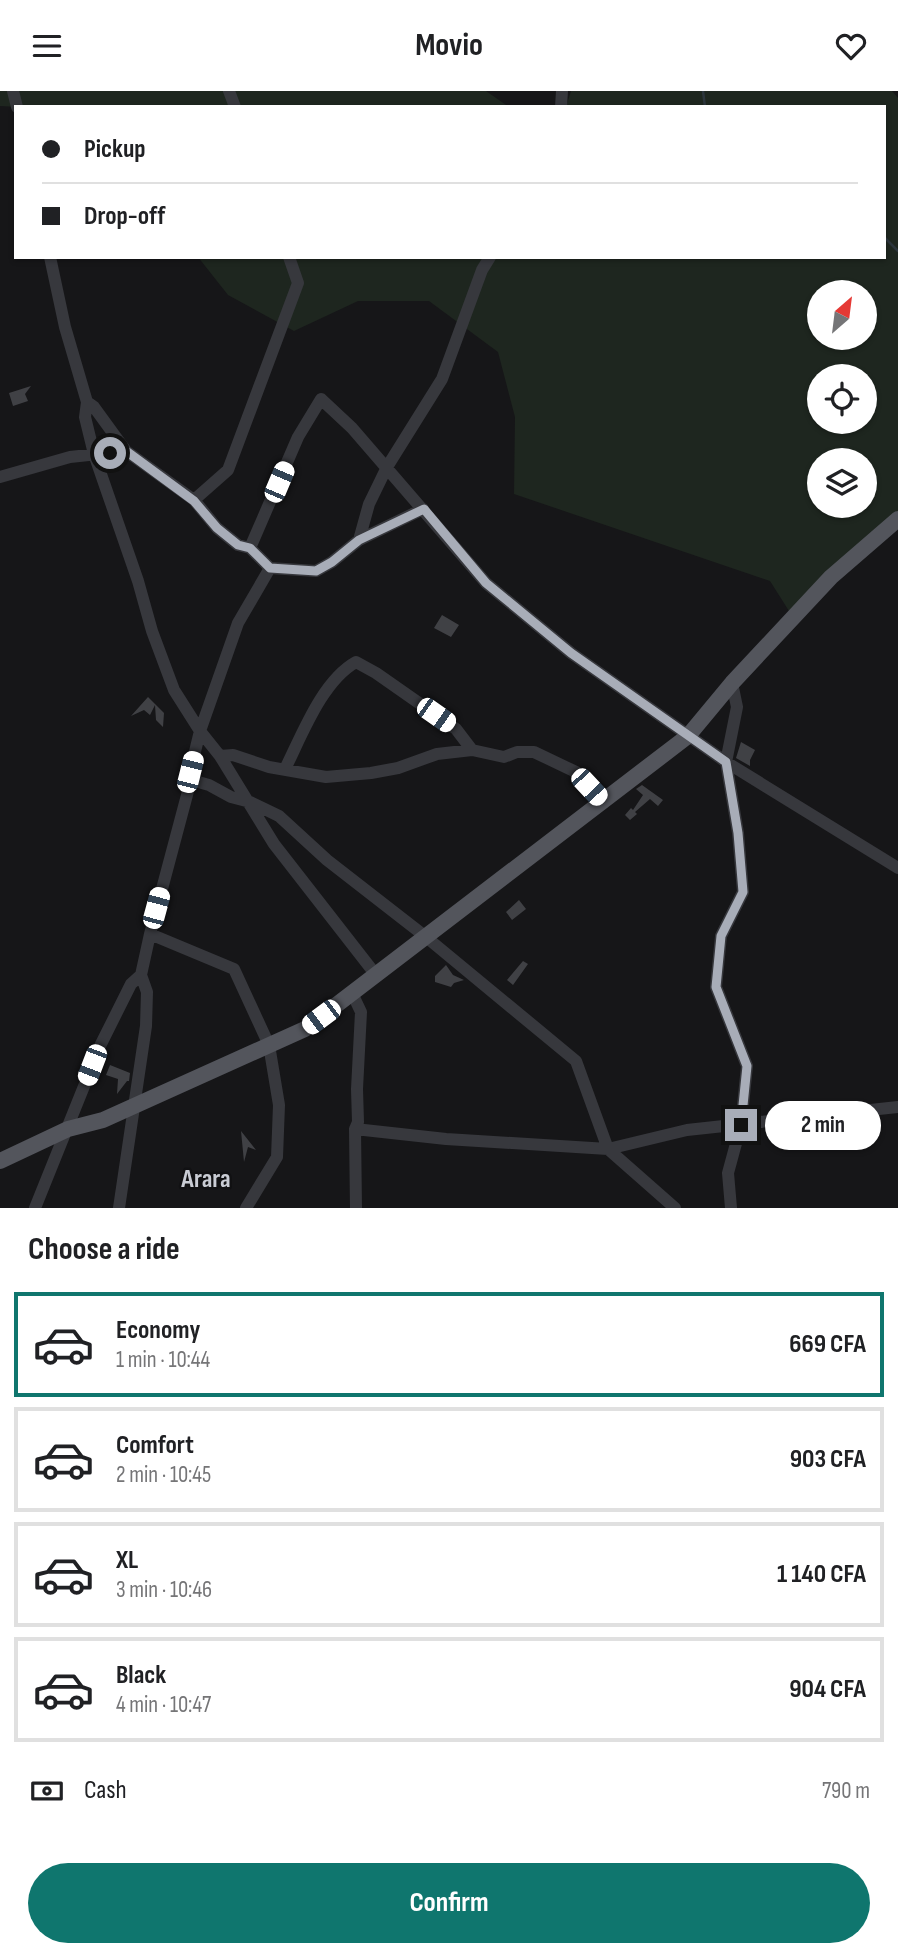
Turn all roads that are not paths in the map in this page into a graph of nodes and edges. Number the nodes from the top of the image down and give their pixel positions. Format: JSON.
{"nodes":[{"id":1,"x":50,"y":259,"type":"edge"},
{"id":2,"x":290,"y":259,"type":"edge"},
{"id":3,"x":489,"y":259,"type":"edge"},
{"id":4,"x":87,"y":402,"type":"junction"},
{"id":5,"x":126,"y":451,"type":"junction"},
{"id":6,"x":94,"y":454,"type":"junction"},
{"id":7,"x":387,"y":467,"type":"junction"},
{"id":8,"x":0,"y":477,"type":"edge"},
{"id":9,"x":194,"y":501,"type":"junction"},
{"id":10,"x":424,"y":509,"type":"junction"},
{"id":11,"x":898,"y":519,"type":"edge"},
{"id":12,"x":359,"y":540,"type":"junction"},
{"id":13,"x":250,"y":548,"type":"junction"},
{"id":14,"x":270,"y":568,"type":"junction"},
{"id":15,"x":732,"y":683,"type":"junction"},
{"id":16,"x":200,"y":731,"type":"junction"},
{"id":17,"x":688,"y":736,"type":"junction"},
{"id":18,"x":472,"y":750,"type":"junction"},
{"id":19,"x":220,"y":755,"type":"junction"},
{"id":20,"x":726,"y":762,"type":"junction"},
{"id":21,"x":285,"y":769,"type":"junction"},
{"id":22,"x":191,"y":780,"type":"junction"},
{"id":23,"x":603,"y":801,"type":"junction"},
{"id":24,"x":250,"y":802,"type":"junction"},
{"id":25,"x":898,"y":868,"type":"edge"},
{"id":26,"x":150,"y":934,"type":"junction"},
{"id":27,"x":426,"y":937,"type":"junction"},
{"id":28,"x":141,"y":975,"type":"junction"},
{"id":29,"x":376,"y":975,"type":"junction"},
{"id":30,"x":352,"y":993,"type":"junction"},
{"id":31,"x":269,"y":1045,"type":"junction"},
{"id":32,"x":135,"y":1105,"type":"junction"},
{"id":33,"x":898,"y":1107,"type":"edge"},
{"id":34,"x":741,"y":1125,"type":"junction"},
{"id":35,"x":68,"y":1129,"type":"junction"},
{"id":36,"x":355,"y":1129,"type":"junction"},
{"id":37,"x":608,"y":1149,"type":"junction"},
{"id":38,"x":0,"y":1161,"type":"edge"},
{"id":39,"x":35,"y":1208,"type":"edge"},
{"id":40,"x":119,"y":1208,"type":"edge"},
{"id":41,"x":246,"y":1208,"type":"edge"},
{"id":42,"x":356,"y":1208,"type":"edge"},
{"id":43,"x":675,"y":1208,"type":"edge"},
{"id":44,"x":731,"y":1208,"type":"edge"}],
"edges":[{"from":1,"to":4,"type":"street"},
{"from":2,"to":9,"type":"street"},
{"from":3,"to":7,"type":"street"},
{"from":4,"to":5,"type":"street"},
{"from":4,"to":6,"type":"street"},
{"from":5,"to":6,"type":"street"},
{"from":5,"to":9,"type":"street"},
{"from":6,"to":8,"type":"street"},
{"from":6,"to":16,"type":"street"},
{"from":7,"to":10,"type":"street"},
{"from":7,"to":12,"type":"street"},
{"from":7,"to":13,"type":"street"},
{"from":9,"to":13,"type":"street"},
{"from":10,"to":12,"type":"street"},
{"from":10,"to":17,"type":"street"},
{"from":11,"to":15,"type":"main road"},
{"from":12,"to":14,"type":"street"},
{"from":13,"to":14,"type":"street"},
{"from":14,"to":16,"type":"street"},
{"from":15,"to":17,"type":"main road"},
{"from":15,"to":20,"type":"street"},
{"from":16,"to":19,"type":"street"},
{"from":16,"to":22,"type":"street"},
{"from":17,"to":20,"type":"street"},
{"from":17,"to":23,"type":"main road"},
{"from":18,"to":21,"type":"street"},
{"from":18,"to":21,"type":"street"},
{"from":18,"to":23,"type":"street"},
{"from":19,"to":21,"type":"street"},
{"from":19,"to":24,"type":"street"},
{"from":20,"to":25,"type":"street"},
{"from":20,"to":34,"type":"street"},
{"from":22,"to":24,"type":"street"},
{"from":22,"to":26,"type":"street"},
{"from":23,"to":27,"type":"main road"},
{"from":24,"to":27,"type":"street"},
{"from":24,"to":29,"type":"street"},
{"from":26,"to":28,"type":"street"},
{"from":26,"to":31,"type":"street"},
{"from":27,"to":29,"type":"main road"},
{"from":27,"to":37,"type":"street"},
{"from":28,"to":32,"type":"street"},
{"from":28,"to":35,"type":"street"},
{"from":29,"to":30,"type":"main road"},
{"from":30,"to":31,"type":"main road"},
{"from":30,"to":36,"type":"street"},
{"from":31,"to":32,"type":"main road"},
{"from":31,"to":41,"type":"street"},
{"from":32,"to":35,"type":"main road"},
{"from":32,"to":40,"type":"street"},
{"from":33,"to":34,"type":"street"},
{"from":34,"to":37,"type":"street"},
{"from":34,"to":44,"type":"street"},
{"from":35,"to":38,"type":"main road"},
{"from":35,"to":39,"type":"street"},
{"from":36,"to":37,"type":"street"},
{"from":36,"to":42,"type":"street"},
{"from":37,"to":43,"type":"street"}]}
